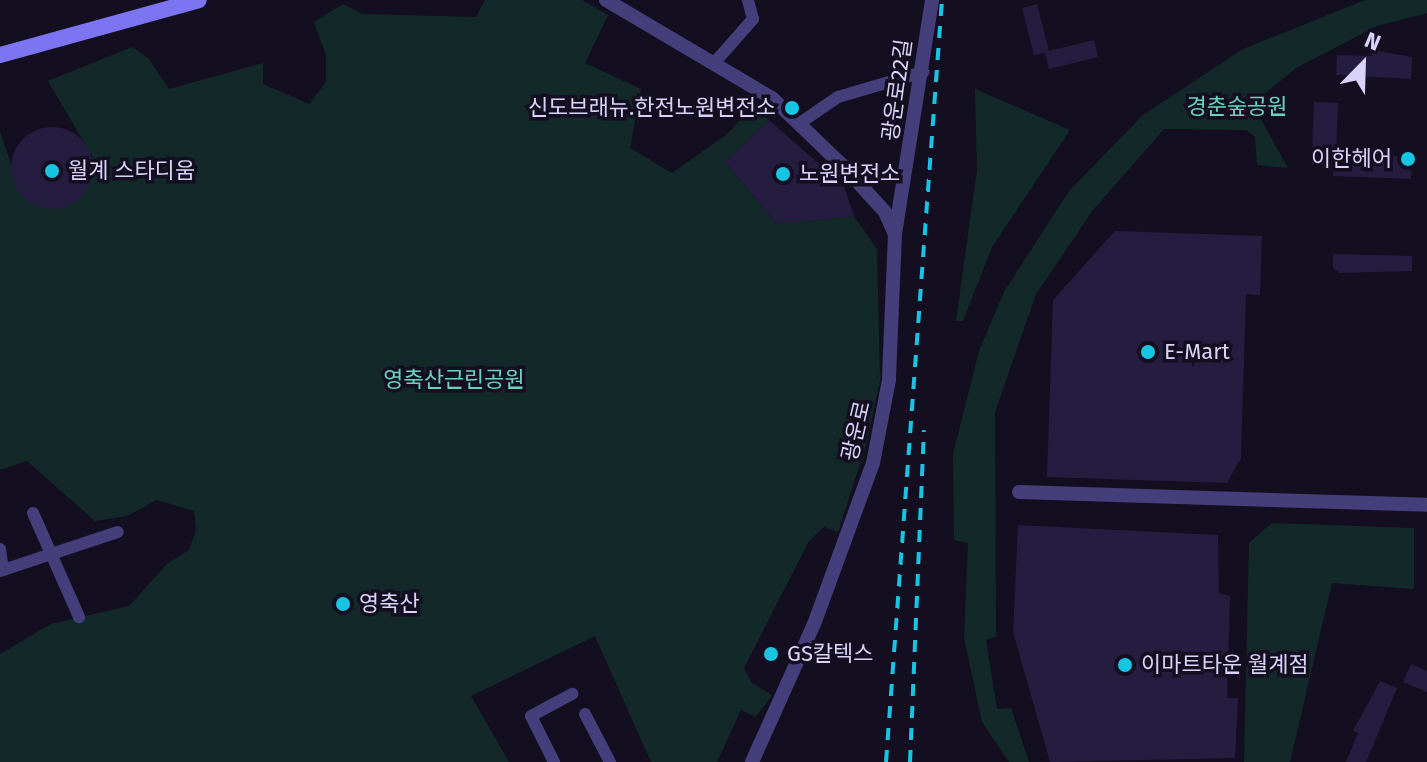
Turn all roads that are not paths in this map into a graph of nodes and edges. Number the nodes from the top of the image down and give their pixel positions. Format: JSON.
{"nodes":[{"id":1,"x":199,"y":0,"type":"edge"},
{"id":2,"x":606,"y":0,"type":"edge"},
{"id":3,"x":748,"y":0,"type":"edge"},
{"id":4,"x":932,"y":0,"type":"edge"},
{"id":5,"x":0,"y":55,"type":"edge"},
{"id":6,"x":716,"y":61,"type":"junction"},
{"id":7,"x":923,"y":72,"type":"junction"},
{"id":8,"x":800,"y":123,"type":"junction"},
{"id":9,"x":895,"y":234,"type":"junction"},
{"id":10,"x":1019,"y":492,"type":"dead end"},
{"id":11,"x":1427,"y":505,"type":"edge"},
{"id":12,"x":33,"y":513,"type":"dead end"},
{"id":13,"x":118,"y":532,"type":"dead end"},
{"id":14,"x":0,"y":549,"type":"edge"},
{"id":15,"x":48,"y":555,"type":"junction"},
{"id":16,"x":1,"y":571,"type":"edge"},
{"id":17,"x":79,"y":617,"type":"dead end"},
{"id":18,"x":572,"y":694,"type":"dead end"},
{"id":19,"x":585,"y":714,"type":"dead end"},
{"id":20,"x":554,"y":762,"type":"edge"},
{"id":21,"x":610,"y":762,"type":"edge"},
{"id":22,"x":752,"y":762,"type":"edge"}],
"edges":[{"from":1,"to":5,"type":"main road"},
{"from":2,"to":6,"type":"street"},
{"from":3,"to":6,"type":"street"},
{"from":4,"to":7,"type":"street","name":"광운로22길"},
{"from":6,"to":8,"type":"street"},
{"from":7,"to":8,"type":"street"},
{"from":7,"to":9,"type":"street","name":"광운로22길"},
{"from":8,"to":9,"type":"street"},
{"from":9,"to":22,"type":"street","name":"광운로"},
{"from":10,"to":11,"type":"street"},
{"from":12,"to":15,"type":"street"},
{"from":13,"to":15,"type":"street"},
{"from":14,"to":16,"type":"street"},
{"from":15,"to":16,"type":"street"},
{"from":15,"to":17,"type":"street"},
{"from":18,"to":20,"type":"street"},
{"from":19,"to":21,"type":"street"}]}
